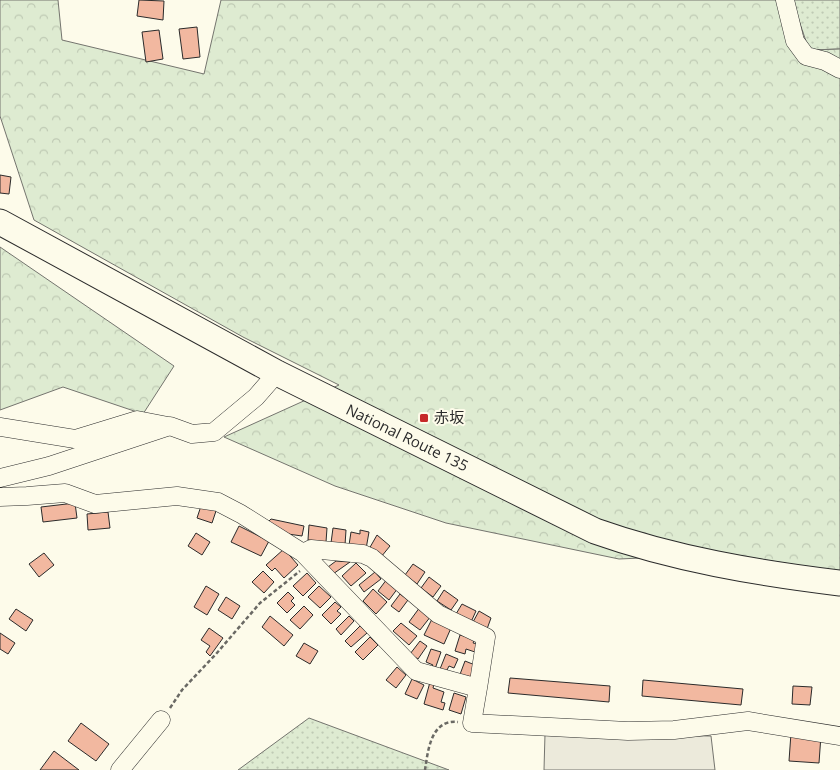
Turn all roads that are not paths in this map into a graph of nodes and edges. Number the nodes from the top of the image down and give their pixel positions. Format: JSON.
{"nodes":[{"id":1,"x":785,"y":0,"type":"edge"},
{"id":2,"x":840,"y":69,"type":"edge"},
{"id":3,"x":0,"y":222,"type":"edge"},
{"id":4,"x":277,"y":373,"type":"junction"},
{"id":5,"x":170,"y":426,"type":"junction"},
{"id":6,"x":0,"y":427,"type":"edge"},
{"id":7,"x":0,"y":478,"type":"edge"},
{"id":8,"x":0,"y":497,"type":"edge"},
{"id":9,"x":307,"y":557,"type":"junction"},
{"id":10,"x":840,"y":583,"type":"edge"},
{"id":11,"x":478,"y":688,"type":"junction"},
{"id":12,"x":161,"y":720,"type":"road end"},
{"id":13,"x":840,"y":736,"type":"edge"},
{"id":14,"x":120,"y":770,"type":"edge"}],
"edges":[{"from":1,"to":2,"type":"street"},
{"from":3,"to":4,"type":"highway","name":"National Route 135"},
{"from":4,"to":5,"type":"street"},
{"from":4,"to":10,"type":"highway","name":"National Route 135"},
{"from":5,"to":6,"type":"street"},
{"from":5,"to":7,"type":"street"},
{"from":8,"to":9,"type":"street"},
{"from":9,"to":11,"type":"street"},
{"from":9,"to":11,"type":"street"},
{"from":11,"to":13,"type":"street"},
{"from":12,"to":14,"type":"street"}]}
